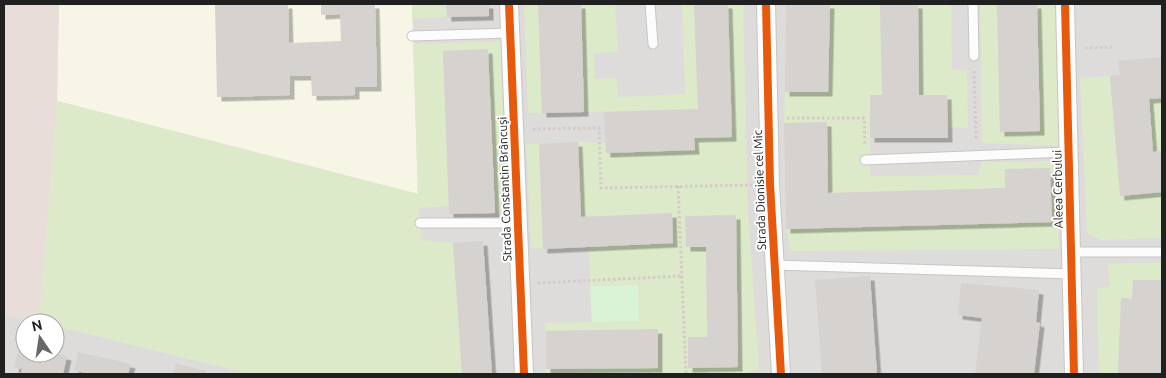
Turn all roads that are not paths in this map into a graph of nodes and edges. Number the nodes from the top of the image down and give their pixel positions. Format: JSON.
{"nodes":[{"id":1,"x":509,"y":4,"type":"edge"},
{"id":2,"x":650,"y":4,"type":"edge"},
{"id":3,"x":766,"y":4,"type":"edge"},
{"id":4,"x":973,"y":4,"type":"edge"},
{"id":5,"x":1065,"y":4,"type":"edge"},
{"id":6,"x":510,"y":33,"type":"junction"},
{"id":7,"x":412,"y":36,"type":"dead end"},
{"id":8,"x":653,"y":44,"type":"dead end"},
{"id":9,"x":974,"y":56,"type":"road end"},
{"id":10,"x":1069,"y":152,"type":"junction"},
{"id":11,"x":865,"y":160,"type":"road end"},
{"id":12,"x":420,"y":223,"type":"dead end"},
{"id":13,"x":518,"y":224,"type":"junction"},
{"id":14,"x":1071,"y":252,"type":"junction"},
{"id":15,"x":1162,"y":252,"type":"edge"},
{"id":16,"x":774,"y":265,"type":"junction"},
{"id":17,"x":1072,"y":274,"type":"junction"},
{"id":18,"x":524,"y":374,"type":"edge"},
{"id":19,"x":781,"y":374,"type":"edge"},
{"id":20,"x":1074,"y":374,"type":"edge"}],
"edges":[{"from":1,"to":6,"type":"street","name":"Strada Constantin Brâncuși"},
{"from":2,"to":8,"type":"lane"},
{"from":3,"to":16,"type":"street","name":"Strada Dionisie cel Mic"},
{"from":4,"to":9,"type":"lane"},
{"from":5,"to":10,"type":"street","name":"Aleea Cerbului"},
{"from":6,"to":7,"type":"lane"},
{"from":6,"to":13,"type":"street","name":"Strada Constantin Brâncuși"},
{"from":10,"to":11,"type":"lane"},
{"from":10,"to":14,"type":"street","name":"Aleea Cerbului"},
{"from":12,"to":13,"type":"lane"},
{"from":13,"to":18,"type":"street","name":"Strada Constantin Brâncuși"},
{"from":14,"to":15,"type":"lane"},
{"from":14,"to":17,"type":"street","name":"Aleea Cerbului"},
{"from":16,"to":17,"type":"lane"},
{"from":16,"to":19,"type":"street","name":"Strada Dionisie cel Mic"},
{"from":17,"to":20,"type":"street","name":"Aleea Cerbului"}]}
